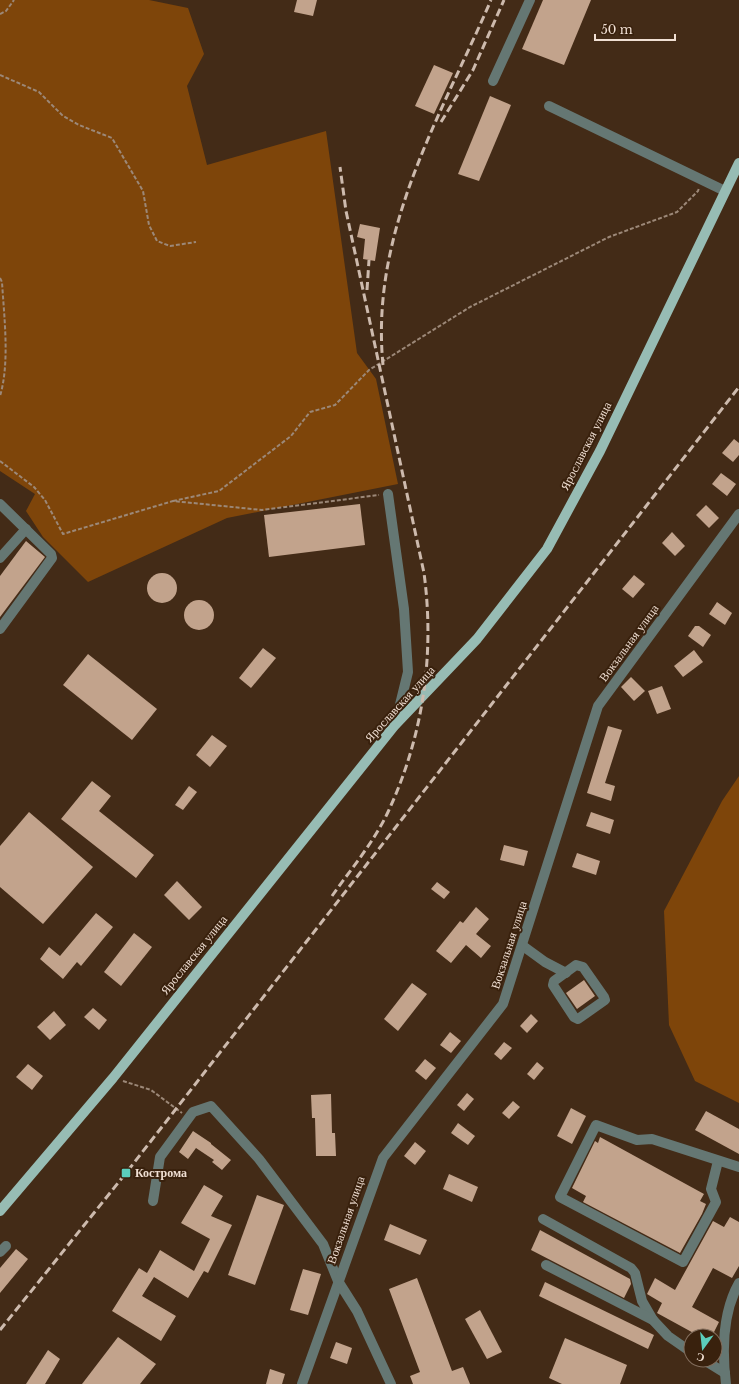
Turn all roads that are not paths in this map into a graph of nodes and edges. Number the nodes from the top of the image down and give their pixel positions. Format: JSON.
{"nodes":[{"id":1,"x":530,"y":0,"type":"edge"},
{"id":2,"x":493,"y":82,"type":"dead end"},
{"id":3,"x":549,"y":106,"type":"dead end"},
{"id":4,"x":739,"y":163,"type":"edge"},
{"id":5,"x":725,"y":191,"type":"junction"},
{"id":6,"x":388,"y":494,"type":"road end"},
{"id":7,"x":0,"y":504,"type":"edge"},
{"id":8,"x":739,"y":514,"type":"edge"},
{"id":9,"x":26,"y":529,"type":"junction"},
{"id":10,"x":0,"y":558,"type":"edge"},
{"id":11,"x":0,"y":629,"type":"edge"},
{"id":12,"x":395,"y":725,"type":"junction"},
{"id":13,"x":523,"y":946,"type":"junction"},
{"id":14,"x":566,"y":973,"type":"junction"},
{"id":15,"x":718,"y":1161,"type":"junction"},
{"id":16,"x":739,"y":1167,"type":"edge"},
{"id":17,"x":153,"y":1201,"type":"dead end"},
{"id":18,"x":0,"y":1211,"type":"edge"},
{"id":19,"x":544,"y":1219,"type":"dead end"},
{"id":20,"x":546,"y":1265,"type":"dead end"},
{"id":21,"x":338,"y":1281,"type":"junction"},
{"id":22,"x":739,"y":1284,"type":"edge"},
{"id":23,"x":653,"y":1320,"type":"junction"},
{"id":24,"x":683,"y":1346,"type":"edge"},
{"id":25,"x":717,"y":1368,"type":"edge"},
{"id":26,"x":725,"y":1373,"type":"junction"},
{"id":27,"x":302,"y":1384,"type":"edge"},
{"id":28,"x":391,"y":1384,"type":"edge"},
{"id":29,"x":726,"y":1384,"type":"edge"}],
"edges":[{"from":1,"to":2,"type":"street"},
{"from":3,"to":5,"type":"street"},
{"from":4,"to":5,"type":"main road","name":"Ярославская улица"},
{"from":5,"to":12,"type":"main road","name":"Ярославская улица"},
{"from":6,"to":12,"type":"street"},
{"from":7,"to":9,"type":"street"},
{"from":8,"to":13,"type":"street","name":"Вокзальная улица"},
{"from":9,"to":10,"type":"street"},
{"from":9,"to":11,"type":"street"},
{"from":12,"to":18,"type":"main road","name":"Ярославская улица"},
{"from":13,"to":14,"type":"street"},
{"from":13,"to":21,"type":"street","name":"Вокзальная улица"},
{"from":14,"to":14,"type":"street"},
{"from":15,"to":15,"type":"street"},
{"from":15,"to":16,"type":"street"},
{"from":17,"to":21,"type":"street"},
{"from":19,"to":23,"type":"street"},
{"from":20,"to":23,"type":"street"},
{"from":21,"to":27,"type":"street","name":"Вокзальная улица"},
{"from":21,"to":28,"type":"street"},
{"from":22,"to":26,"type":"street"},
{"from":23,"to":24,"type":"street"},
{"from":25,"to":26,"type":"street"},
{"from":26,"to":29,"type":"street"}]}
